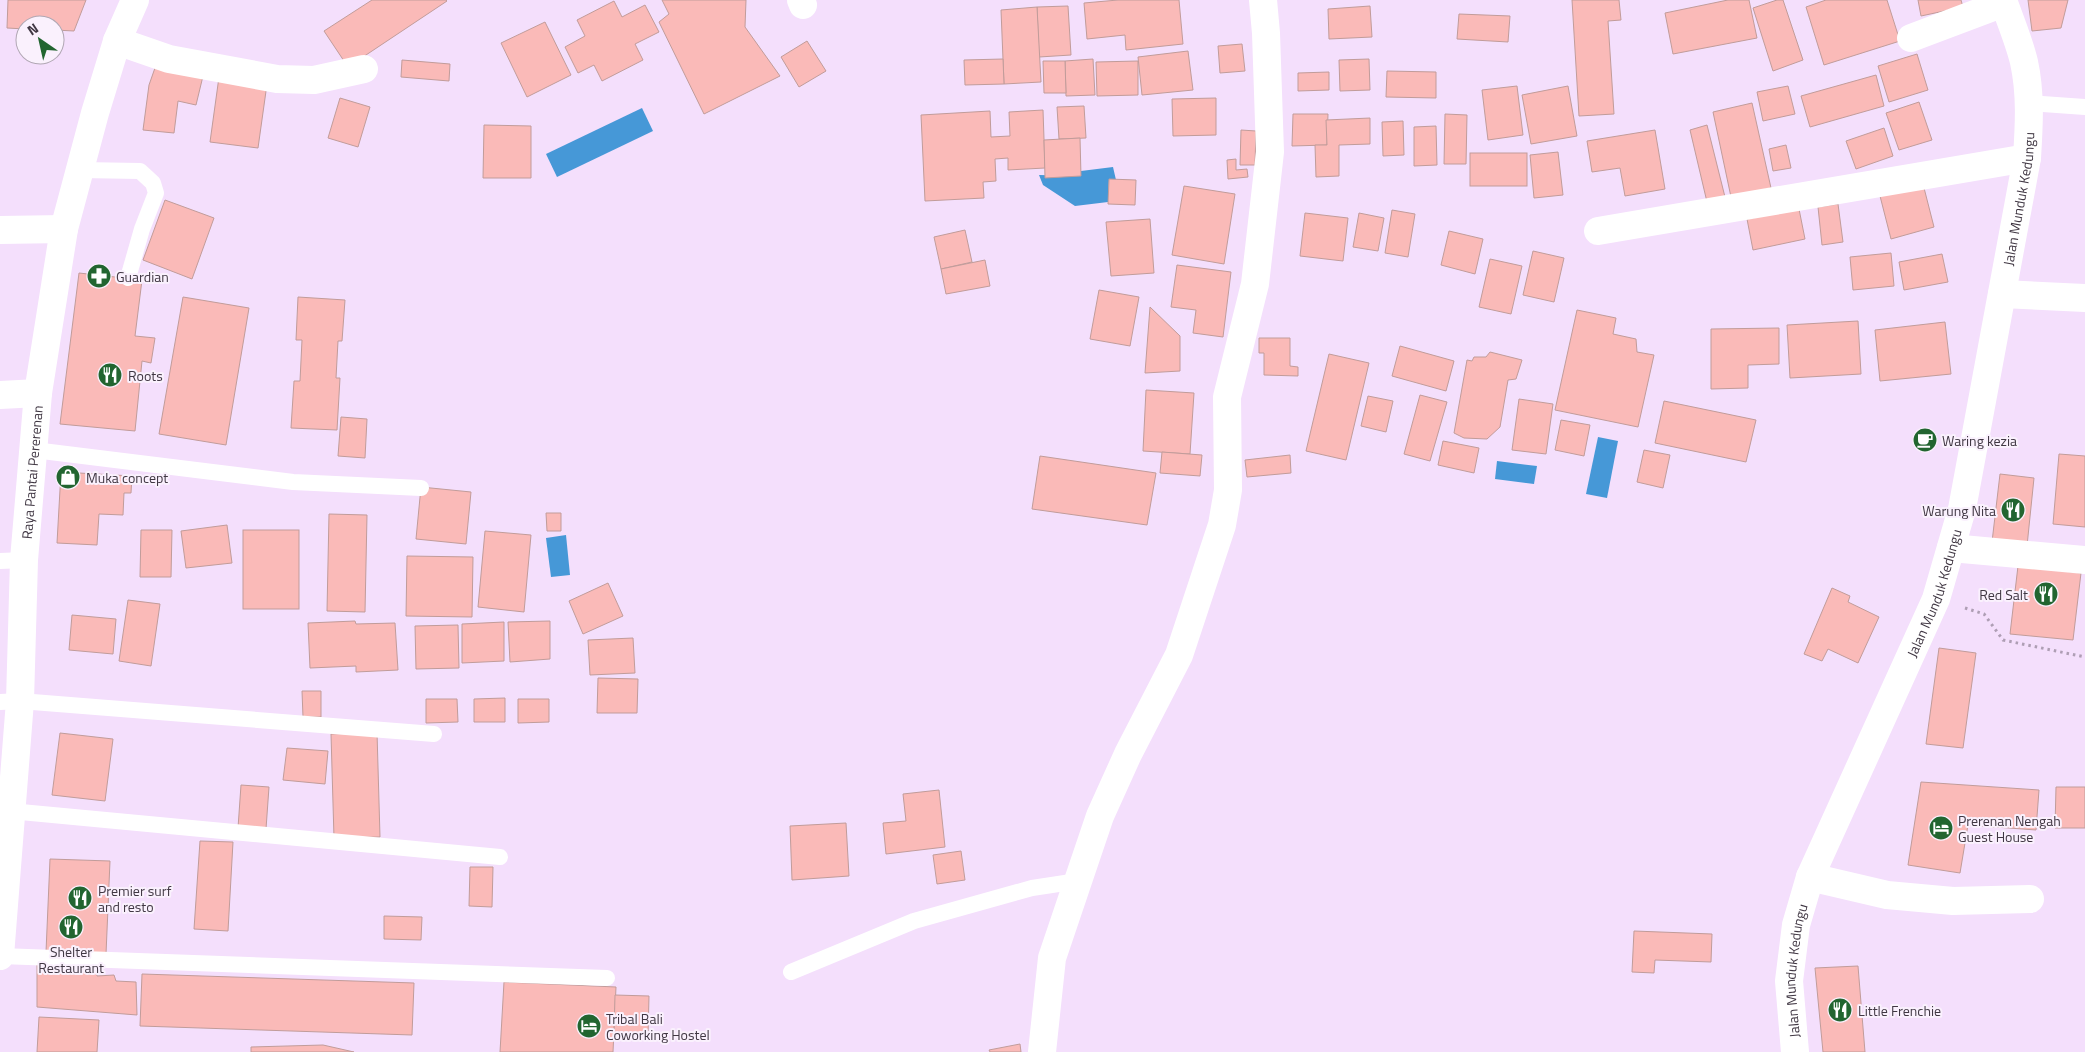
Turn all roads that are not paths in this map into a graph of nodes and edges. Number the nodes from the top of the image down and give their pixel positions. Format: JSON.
{"nodes":[{"id":1,"x":135,"y":0,"type":"edge"},
{"id":2,"x":1263,"y":0,"type":"edge"},
{"id":3,"x":2003,"y":2,"type":"edge"},
{"id":4,"x":1911,"y":38,"type":"dead end"},
{"id":5,"x":117,"y":41,"type":"junction"},
{"id":6,"x":364,"y":69,"type":"dead end"},
{"id":7,"x":2029,"y":103,"type":"junction"},
{"id":8,"x":2085,"y":107,"type":"edge"},
{"id":9,"x":2027,"y":158,"type":"junction"},
{"id":10,"x":80,"y":170,"type":"junction"},
{"id":11,"x":64,"y":229,"type":"junction"},
{"id":12,"x":0,"y":230,"type":"edge"},
{"id":13,"x":1598,"y":231,"type":"dead end"},
{"id":14,"x":128,"y":278,"type":"dead end"},
{"id":15,"x":2002,"y":294,"type":"junction"},
{"id":16,"x":2085,"y":298,"type":"edge"},
{"id":17,"x":0,"y":394,"type":"edge"},
{"id":18,"x":38,"y":394,"type":"junction"},
{"id":19,"x":34,"y":450,"type":"junction"},
{"id":20,"x":421,"y":488,"type":"dead end"},
{"id":21,"x":1951,"y":548,"type":"junction"},
{"id":22,"x":12,"y":560,"type":"edge"},
{"id":23,"x":2085,"y":560,"type":"edge"},
{"id":24,"x":10,"y":701,"type":"edge"},
{"id":25,"x":434,"y":734,"type":"dead end"},
{"id":26,"x":10,"y":811,"type":"junction"},
{"id":27,"x":500,"y":857,"type":"dead end"},
{"id":28,"x":1810,"y":877,"type":"junction"},
{"id":29,"x":1078,"y":881,"type":"junction"},
{"id":30,"x":2030,"y":899,"type":"dead end"},
{"id":31,"x":0,"y":956,"type":"edge"},
{"id":32,"x":791,"y":972,"type":"dead end"},
{"id":33,"x":607,"y":978,"type":"dead end"},
{"id":34,"x":1042,"y":1052,"type":"edge"},
{"id":35,"x":1795,"y":1052,"type":"edge"}],
"edges":[{"from":1,"to":5,"type":"street","name":"Raya Pantai Pererenan"},
{"from":2,"to":29,"type":"street"},
{"from":3,"to":4,"type":"street"},
{"from":3,"to":7,"type":"street","name":"Jalan Munduk Kedungu"},
{"from":5,"to":6,"type":"street"},
{"from":5,"to":10,"type":"street","name":"Raya Pantai Pererenan"},
{"from":7,"to":8,"type":"lane"},
{"from":7,"to":9,"type":"street","name":"Jalan Munduk Kedungu"},
{"from":9,"to":13,"type":"street"},
{"from":9,"to":15,"type":"street","name":"Jalan Munduk Kedungu"},
{"from":10,"to":11,"type":"street","name":"Raya Pantai Pererenan"},
{"from":10,"to":14,"type":"lane"},
{"from":11,"to":12,"type":"street"},
{"from":11,"to":18,"type":"street","name":"Raya Pantai Pererenan"},
{"from":15,"to":16,"type":"street"},
{"from":15,"to":21,"type":"street","name":"Jalan Munduk Kedungu"},
{"from":17,"to":18,"type":"street"},
{"from":18,"to":19,"type":"street","name":"Raya Pantai Pererenan"},
{"from":19,"to":20,"type":"lane"},
{"from":19,"to":22,"type":"street","name":"Raya Pantai Pererenan"},
{"from":21,"to":23,"type":"street"},
{"from":21,"to":28,"type":"street","name":"Jalan Munduk Kedungu"},
{"from":22,"to":24,"type":"street","name":"Raya Pantai Pererenan"},
{"from":24,"to":25,"type":"lane"},
{"from":24,"to":26,"type":"street","name":"Raya Pantai Pererenan"},
{"from":26,"to":27,"type":"lane"},
{"from":26,"to":31,"type":"street","name":"Raya Pantai Pererenan"},
{"from":28,"to":30,"type":"street"},
{"from":28,"to":35,"type":"street","name":"Jalan Munduk Kedungu"},
{"from":29,"to":32,"type":"lane"},
{"from":29,"to":34,"type":"street"},
{"from":31,"to":33,"type":"lane"}]}
